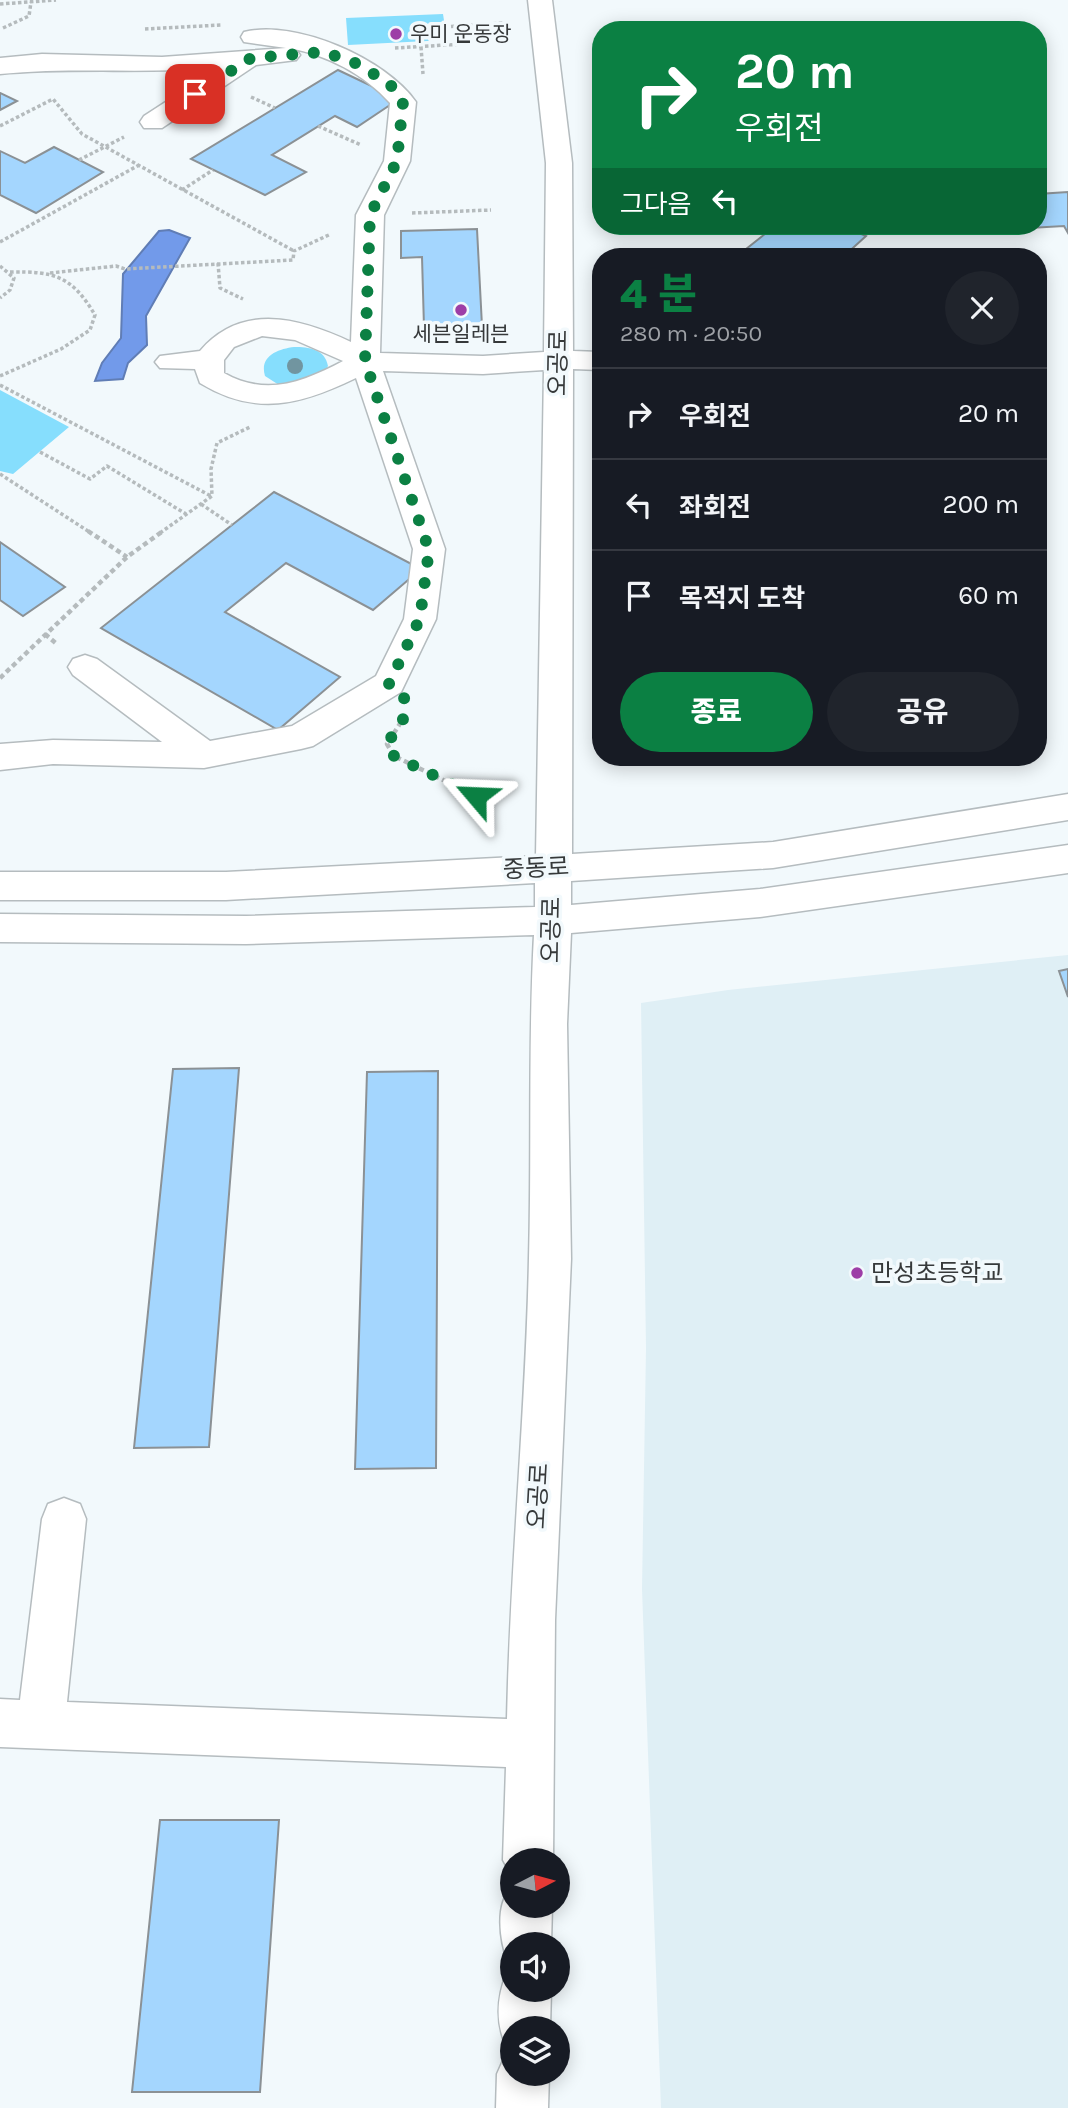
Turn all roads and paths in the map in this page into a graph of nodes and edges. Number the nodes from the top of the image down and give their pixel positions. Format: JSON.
{"nodes":[{"id":1,"x":56,"y":0,"type":"edge"},
{"id":2,"x":540,"y":0,"type":"edge"},
{"id":3,"x":31,"y":2,"type":"junction"},
{"id":4,"x":0,"y":4,"type":"edge"},
{"id":5,"x":503,"y":23,"type":"dead end"},
{"id":6,"x":461,"y":26,"type":"junction"},
{"id":7,"x":445,"y":27,"type":"dead end"},
{"id":8,"x":3,"y":28,"type":"dead end"},
{"id":9,"x":252,"y":48,"type":"junction"},
{"id":10,"x":324,"y":52,"type":"junction"},
{"id":11,"x":0,"y":66,"type":"edge"},
{"id":12,"x":153,"y":122,"type":"joint"},
{"id":13,"x":0,"y":126,"type":"edge"},
{"id":14,"x":318,"y":127,"type":"dead end"},
{"id":15,"x":79,"y":160,"type":"dead end"},
{"id":16,"x":397,"y":161,"type":"junction"},
{"id":17,"x":139,"y":165,"type":"junction"},
{"id":18,"x":213,"y":170,"type":"dead end"},
{"id":19,"x":182,"y":190,"type":"junction"},
{"id":20,"x":491,"y":210,"type":"dead end"},
{"id":21,"x":370,"y":215,"type":"junction"},
{"id":22,"x":0,"y":242,"type":"edge"},
{"id":23,"x":218,"y":263,"type":"junction"},
{"id":24,"x":0,"y":266,"type":"edge"},
{"id":25,"x":10,"y":272,"type":"junction"},
{"id":26,"x":50,"y":272,"type":"junction"},
{"id":27,"x":0,"y":298,"type":"edge"},
{"id":28,"x":247,"y":331,"type":"junction"},
{"id":29,"x":209,"y":359,"type":"junction"},
{"id":30,"x":558,"y":360,"type":"junction"},
{"id":31,"x":365,"y":361,"type":"junction"},
{"id":32,"x":592,"y":361,"type":"edge"},
{"id":33,"x":170,"y":362,"type":"dead end"},
{"id":34,"x":0,"y":376,"type":"edge"},
{"id":35,"x":0,"y":385,"type":"edge"},
{"id":36,"x":261,"y":424,"type":"dead end"},
{"id":37,"x":40,"y":452,"type":"dead end"},
{"id":38,"x":0,"y":474,"type":"edge"},
{"id":39,"x":212,"y":496,"type":"junction"},
{"id":40,"x":201,"y":504,"type":"junction"},
{"id":41,"x":186,"y":514,"type":"junction"},
{"id":42,"x":232,"y":525,"type":"dead end"},
{"id":43,"x":127,"y":557,"type":"junction"},
{"id":44,"x":85,"y":667,"type":"dead end"},
{"id":45,"x":0,"y":678,"type":"edge"},
{"id":46,"x":389,"y":684,"type":"junction"},
{"id":47,"x":205,"y":755,"type":"junction"},
{"id":48,"x":0,"y":757,"type":"edge"},
{"id":49,"x":476,"y":796,"type":"dead end"},
{"id":50,"x":1068,"y":807,"type":"edge"},
{"id":51,"x":1068,"y":859,"type":"edge"},
{"id":52,"x":552,"y":867,"type":"junction"},
{"id":53,"x":0,"y":886,"type":"edge"},
{"id":54,"x":553,"y":920,"type":"junction"},
{"id":55,"x":0,"y":928,"type":"edge"},
{"id":56,"x":64,"y":1519,"type":"dead end"},
{"id":57,"x":20,"y":1724,"type":"edge"},
{"id":58,"x":531,"y":1744,"type":"junction"},
{"id":59,"x":528,"y":1848,"type":"edge"},
{"id":60,"x":523,"y":2086,"type":"edge"},
{"id":61,"x":522,"y":2108,"type":"edge"}],
"edges":[{"from":1,"to":3,"type":"path"},
{"from":2,"to":30,"type":"street","name":"오공로"},
{"from":3,"to":4,"type":"path"},
{"from":3,"to":8,"type":"path"},
{"from":5,"to":6,"type":"path"},
{"from":6,"to":7,"type":"path"},
{"from":6,"to":10,"type":"path"},
{"from":9,"to":10,"type":"street"},
{"from":9,"to":11,"type":"street"},
{"from":9,"to":12,"type":"street"},
{"from":10,"to":16,"type":"street"},
{"from":12,"to":15,"type":"path"},
{"from":13,"to":17,"type":"path"},
{"from":14,"to":16,"type":"path"},
{"from":16,"to":21,"type":"street"},
{"from":17,"to":19,"type":"path"},
{"from":17,"to":22,"type":"path"},
{"from":18,"to":19,"type":"path"},
{"from":19,"to":23,"type":"path"},
{"from":20,"to":21,"type":"path"},
{"from":21,"to":31,"type":"street"},
{"from":23,"to":26,"type":"path"},
{"from":23,"to":28,"type":"path"},
{"from":24,"to":25,"type":"path"},
{"from":25,"to":26,"type":"path"},
{"from":25,"to":27,"type":"path"},
{"from":26,"to":34,"type":"path"},
{"from":28,"to":29,"type":"street"},
{"from":28,"to":31,"type":"street"},
{"from":29,"to":31,"type":"street"},
{"from":29,"to":33,"type":"street"},
{"from":30,"to":31,"type":"street"},
{"from":30,"to":32,"type":"street"},
{"from":30,"to":52,"type":"street","name":"오공로"},
{"from":31,"to":46,"type":"street"},
{"from":35,"to":39,"type":"path"},
{"from":36,"to":39,"type":"path"},
{"from":37,"to":41,"type":"path"},
{"from":38,"to":43,"type":"path"},
{"from":39,"to":40,"type":"path"},
{"from":40,"to":41,"type":"path"},
{"from":40,"to":42,"type":"path"},
{"from":41,"to":43,"type":"path"},
{"from":43,"to":45,"type":"path"},
{"from":44,"to":47,"type":"street"},
{"from":46,"to":47,"type":"street"},
{"from":46,"to":49,"type":"path"},
{"from":47,"to":48,"type":"street"},
{"from":50,"to":52,"type":"street","name":"중동로"},
{"from":51,"to":54,"type":"street"},
{"from":52,"to":53,"type":"street","name":"중동로"},
{"from":52,"to":54,"type":"street","name":"오공로"},
{"from":54,"to":55,"type":"street"},
{"from":54,"to":58,"type":"street","name":"오공로"},
{"from":56,"to":57,"type":"street"},
{"from":57,"to":58,"type":"street"},
{"from":58,"to":59,"type":"street","name":"오공로"},
{"from":60,"to":61,"type":"street"}]}
